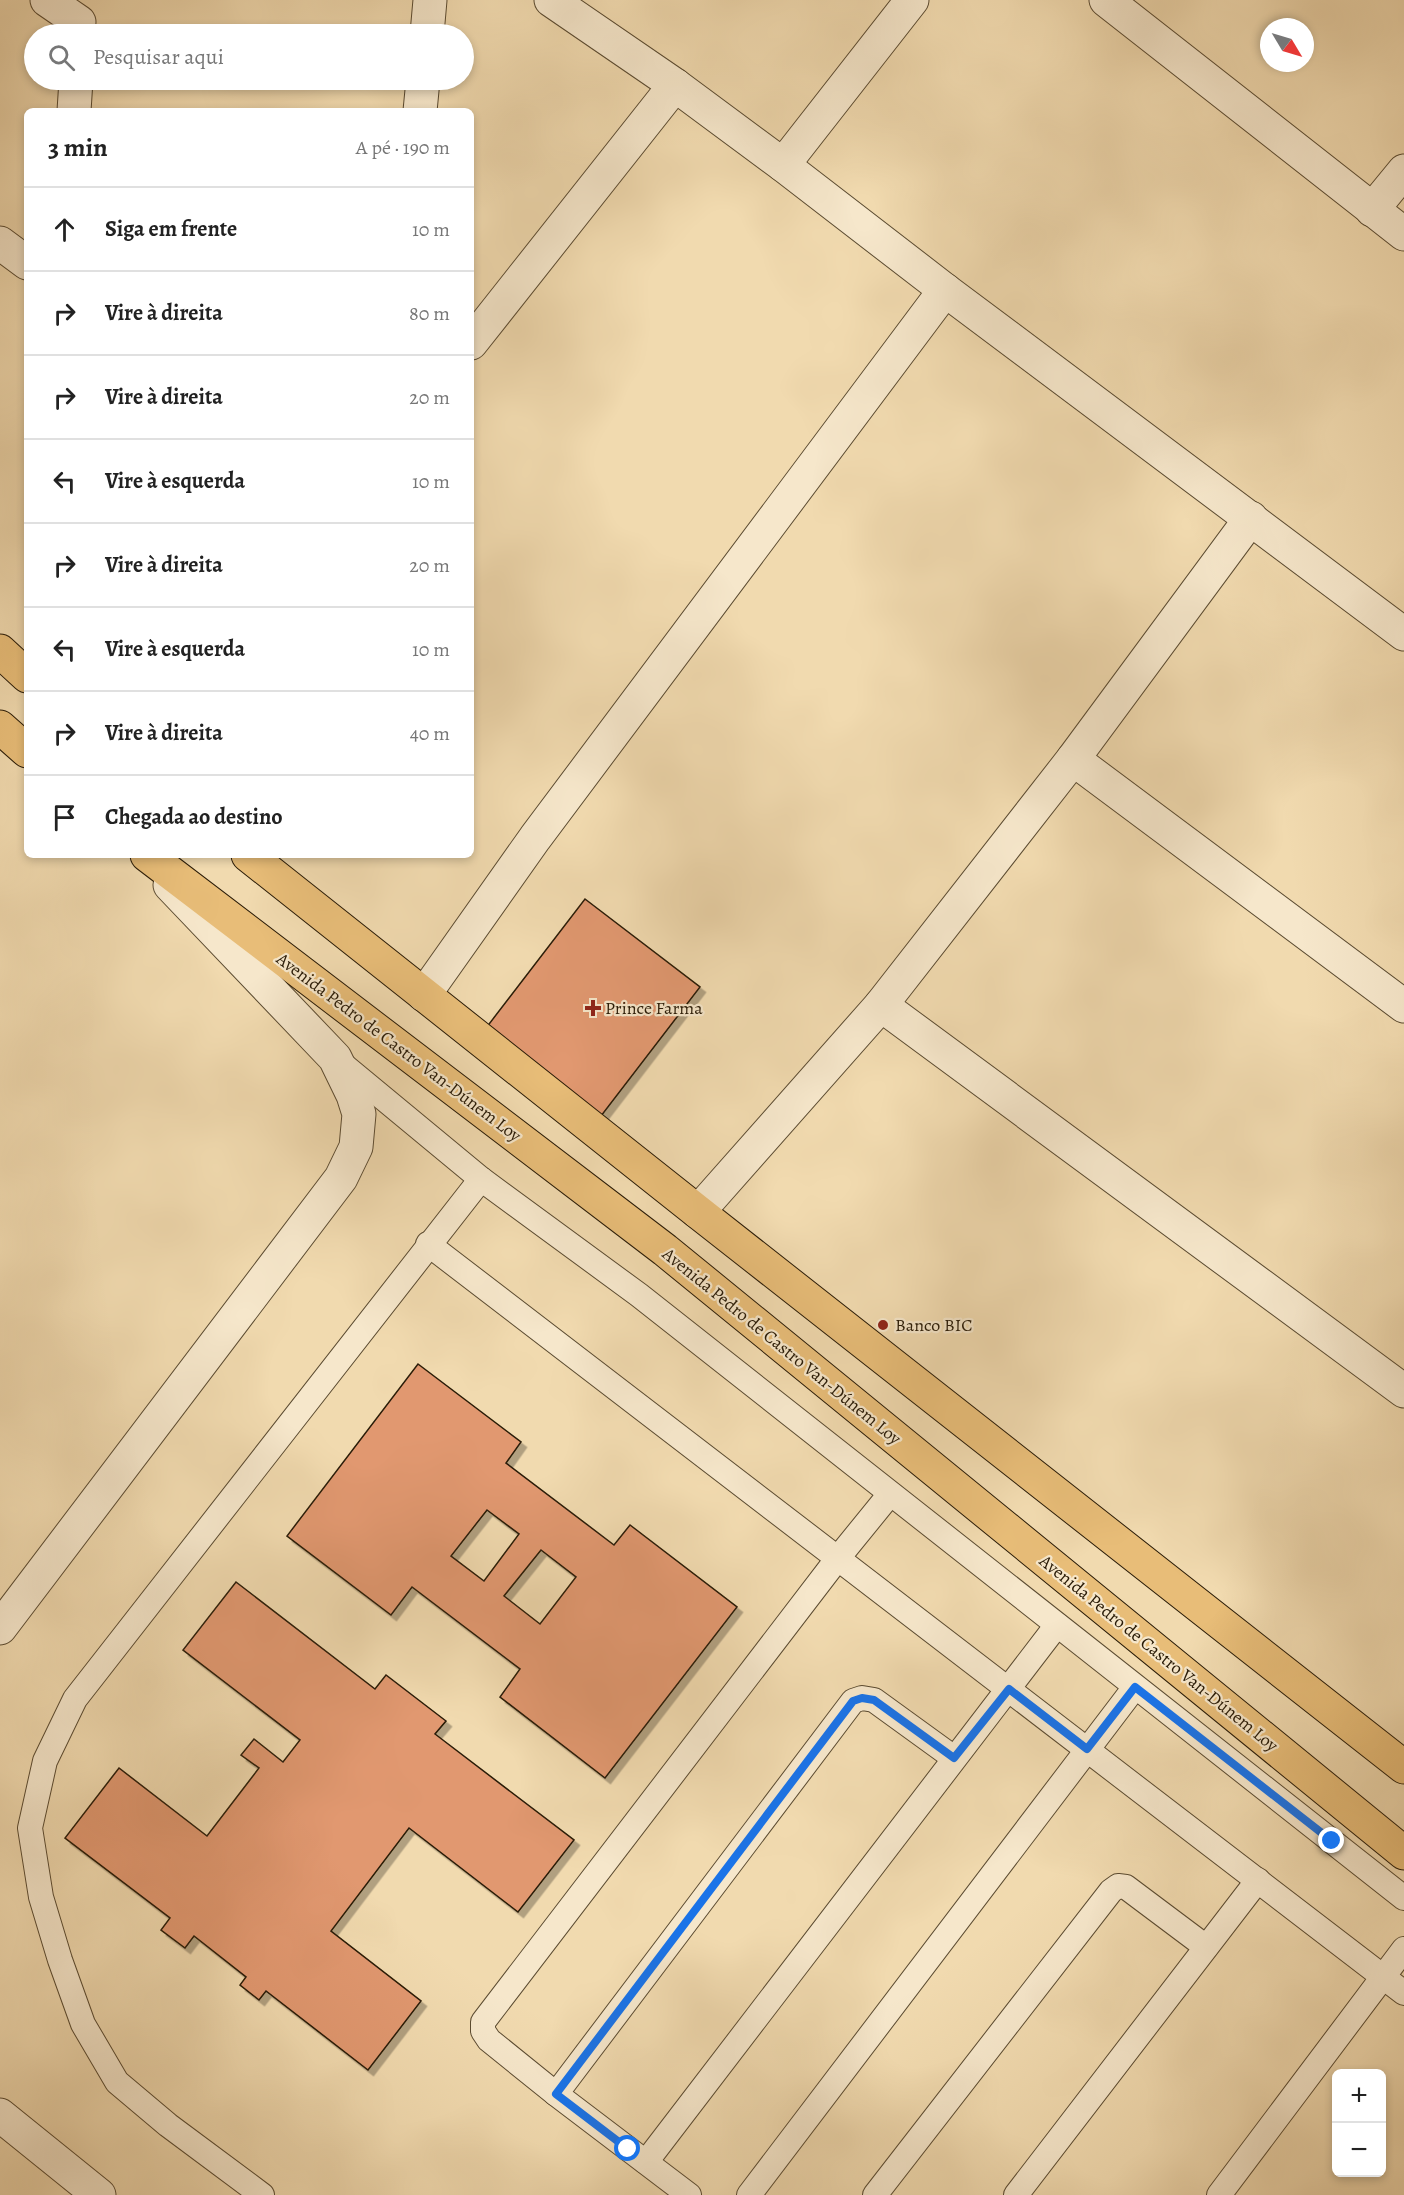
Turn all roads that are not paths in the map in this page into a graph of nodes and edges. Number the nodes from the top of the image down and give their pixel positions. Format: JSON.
{"nodes":[{"id":1,"x":47,"y":0,"type":"edge"},
{"id":2,"x":430,"y":0,"type":"edge"},
{"id":3,"x":551,"y":0,"type":"edge"},
{"id":4,"x":912,"y":0,"type":"edge"},
{"id":5,"x":1106,"y":0,"type":"edge"},
{"id":6,"x":80,"y":19,"type":"edge"},
{"id":7,"x":428,"y":24,"type":"edge"},
{"id":8,"x":675,"y":85,"type":"junction"},
{"id":9,"x":75,"y":90,"type":"edge"},
{"id":10,"x":422,"y":90,"type":"edge"},
{"id":11,"x":74,"y":108,"type":"edge"},
{"id":12,"x":420,"y":108,"type":"edge"},
{"id":13,"x":783,"y":165,"type":"junction"},
{"id":14,"x":1404,"y":171,"type":"edge"},
{"id":15,"x":1372,"y":210,"type":"junction"},
{"id":16,"x":1404,"y":234,"type":"edge"},
{"id":17,"x":0,"y":243,"type":"edge"},
{"id":18,"x":24,"y":261,"type":"edge"},
{"id":19,"x":945,"y":290,"type":"junction"},
{"id":20,"x":474,"y":339,"type":"edge"},
{"id":21,"x":1251,"y":518,"type":"junction"},
{"id":22,"x":1404,"y":634,"type":"edge"},
{"id":23,"x":0,"y":651,"type":"edge"},
{"id":24,"x":24,"y":673,"type":"edge"},
{"id":25,"x":0,"y":726,"type":"edge"},
{"id":26,"x":24,"y":747,"type":"edge"},
{"id":27,"x":1073,"y":759,"type":"junction"},
{"id":28,"x":145,"y":858,"type":"edge"},
{"id":29,"x":151,"y":858,"type":"edge"},
{"id":30,"x":253,"y":858,"type":"edge"},
{"id":31,"x":424,"y":995,"type":"junction"},
{"id":32,"x":881,"y":1005,"type":"junction"},
{"id":33,"x":1404,"y":1006,"type":"edge"},
{"id":34,"x":335,"y":1058,"type":"junction"},
{"id":35,"x":481,"y":1179,"type":"junction"},
{"id":36,"x":698,"y":1212,"type":"junction"},
{"id":37,"x":428,"y":1244,"type":"junction"},
{"id":38,"x":1404,"y":1391,"type":"edge"},
{"id":39,"x":890,"y":1494,"type":"junction"},
{"id":40,"x":838,"y":1558,"type":"junction"},
{"id":41,"x":1057,"y":1625,"type":"junction"},
{"id":42,"x":0,"y":1628,"type":"edge"},
{"id":43,"x":1135,"y":1687,"type":"junction"},
{"id":44,"x":1009,"y":1689,"type":"junction"},
{"id":45,"x":1087,"y":1749,"type":"junction"},
{"id":46,"x":954,"y":1758,"type":"junction"},
{"id":47,"x":1404,"y":1767,"type":"edge"},
{"id":48,"x":1404,"y":1853,"type":"edge"},
{"id":49,"x":1258,"y":1880,"type":"junction"},
{"id":50,"x":1404,"y":1898,"type":"edge"},
{"id":51,"x":1206,"y":1947,"type":"junction"},
{"id":52,"x":1404,"y":1949,"type":"edge"},
{"id":53,"x":1383,"y":1977,"type":"junction"},
{"id":54,"x":1404,"y":1993,"type":"edge"},
{"id":55,"x":556,"y":2094,"type":"junction"},
{"id":56,"x":0,"y":2115,"type":"edge"},
{"id":57,"x":646,"y":2162,"type":"junction"},
{"id":58,"x":99,"y":2195,"type":"edge"},
{"id":59,"x":262,"y":2195,"type":"edge"},
{"id":60,"x":688,"y":2195,"type":"edge"},
{"id":61,"x":749,"y":2195,"type":"edge"},
{"id":62,"x":875,"y":2195,"type":"edge"},
{"id":63,"x":1016,"y":2195,"type":"edge"},
{"id":64,"x":1219,"y":2195,"type":"edge"}],
"edges":[{"from":1,"to":6,"type":"street"},
{"from":2,"to":7,"type":"street"},
{"from":3,"to":8,"type":"street"},
{"from":4,"to":13,"type":"street"},
{"from":5,"to":15,"type":"street"},
{"from":8,"to":13,"type":"street"},
{"from":8,"to":20,"type":"street"},
{"from":9,"to":11,"type":"street"},
{"from":10,"to":12,"type":"street"},
{"from":13,"to":19,"type":"street"},
{"from":14,"to":15,"type":"street"},
{"from":15,"to":16,"type":"street"},
{"from":17,"to":18,"type":"street"},
{"from":19,"to":21,"type":"street"},
{"from":19,"to":31,"type":"street"},
{"from":21,"to":22,"type":"street"},
{"from":21,"to":27,"type":"street"},
{"from":23,"to":24,"type":"highway"},
{"from":25,"to":26,"type":"highway"},
{"from":27,"to":32,"type":"street"},
{"from":27,"to":33,"type":"street"},
{"from":28,"to":34,"type":"street"},
{"from":29,"to":48,"type":"highway","name":"Avenida Pedro de Castro Van-Dúnem Loy"},
{"from":30,"to":31,"type":"highway"},
{"from":31,"to":36,"type":"highway"},
{"from":32,"to":36,"type":"street"},
{"from":32,"to":38,"type":"street"},
{"from":34,"to":35,"type":"lane"},
{"from":34,"to":42,"type":"street"},
{"from":35,"to":37,"type":"lane"},
{"from":35,"to":39,"type":"lane"},
{"from":36,"to":47,"type":"highway"},
{"from":37,"to":40,"type":"lane"},
{"from":37,"to":59,"type":"lane"},
{"from":39,"to":40,"type":"lane"},
{"from":39,"to":41,"type":"lane"},
{"from":40,"to":44,"type":"lane"},
{"from":40,"to":55,"type":"lane"},
{"from":41,"to":43,"type":"lane"},
{"from":41,"to":44,"type":"lane"},
{"from":43,"to":45,"type":"lane"},
{"from":43,"to":50,"type":"lane"},
{"from":44,"to":45,"type":"lane"},
{"from":44,"to":46,"type":"lane"},
{"from":45,"to":49,"type":"lane"},
{"from":45,"to":61,"type":"lane"},
{"from":46,"to":55,"type":"lane"},
{"from":46,"to":57,"type":"lane"},
{"from":49,"to":51,"type":"lane"},
{"from":49,"to":53,"type":"lane"},
{"from":51,"to":62,"type":"lane"},
{"from":51,"to":63,"type":"lane"},
{"from":52,"to":53,"type":"lane"},
{"from":53,"to":54,"type":"lane"},
{"from":53,"to":64,"type":"lane"},
{"from":55,"to":57,"type":"lane"},
{"from":56,"to":58,"type":"street"},
{"from":57,"to":60,"type":"lane"}]}
